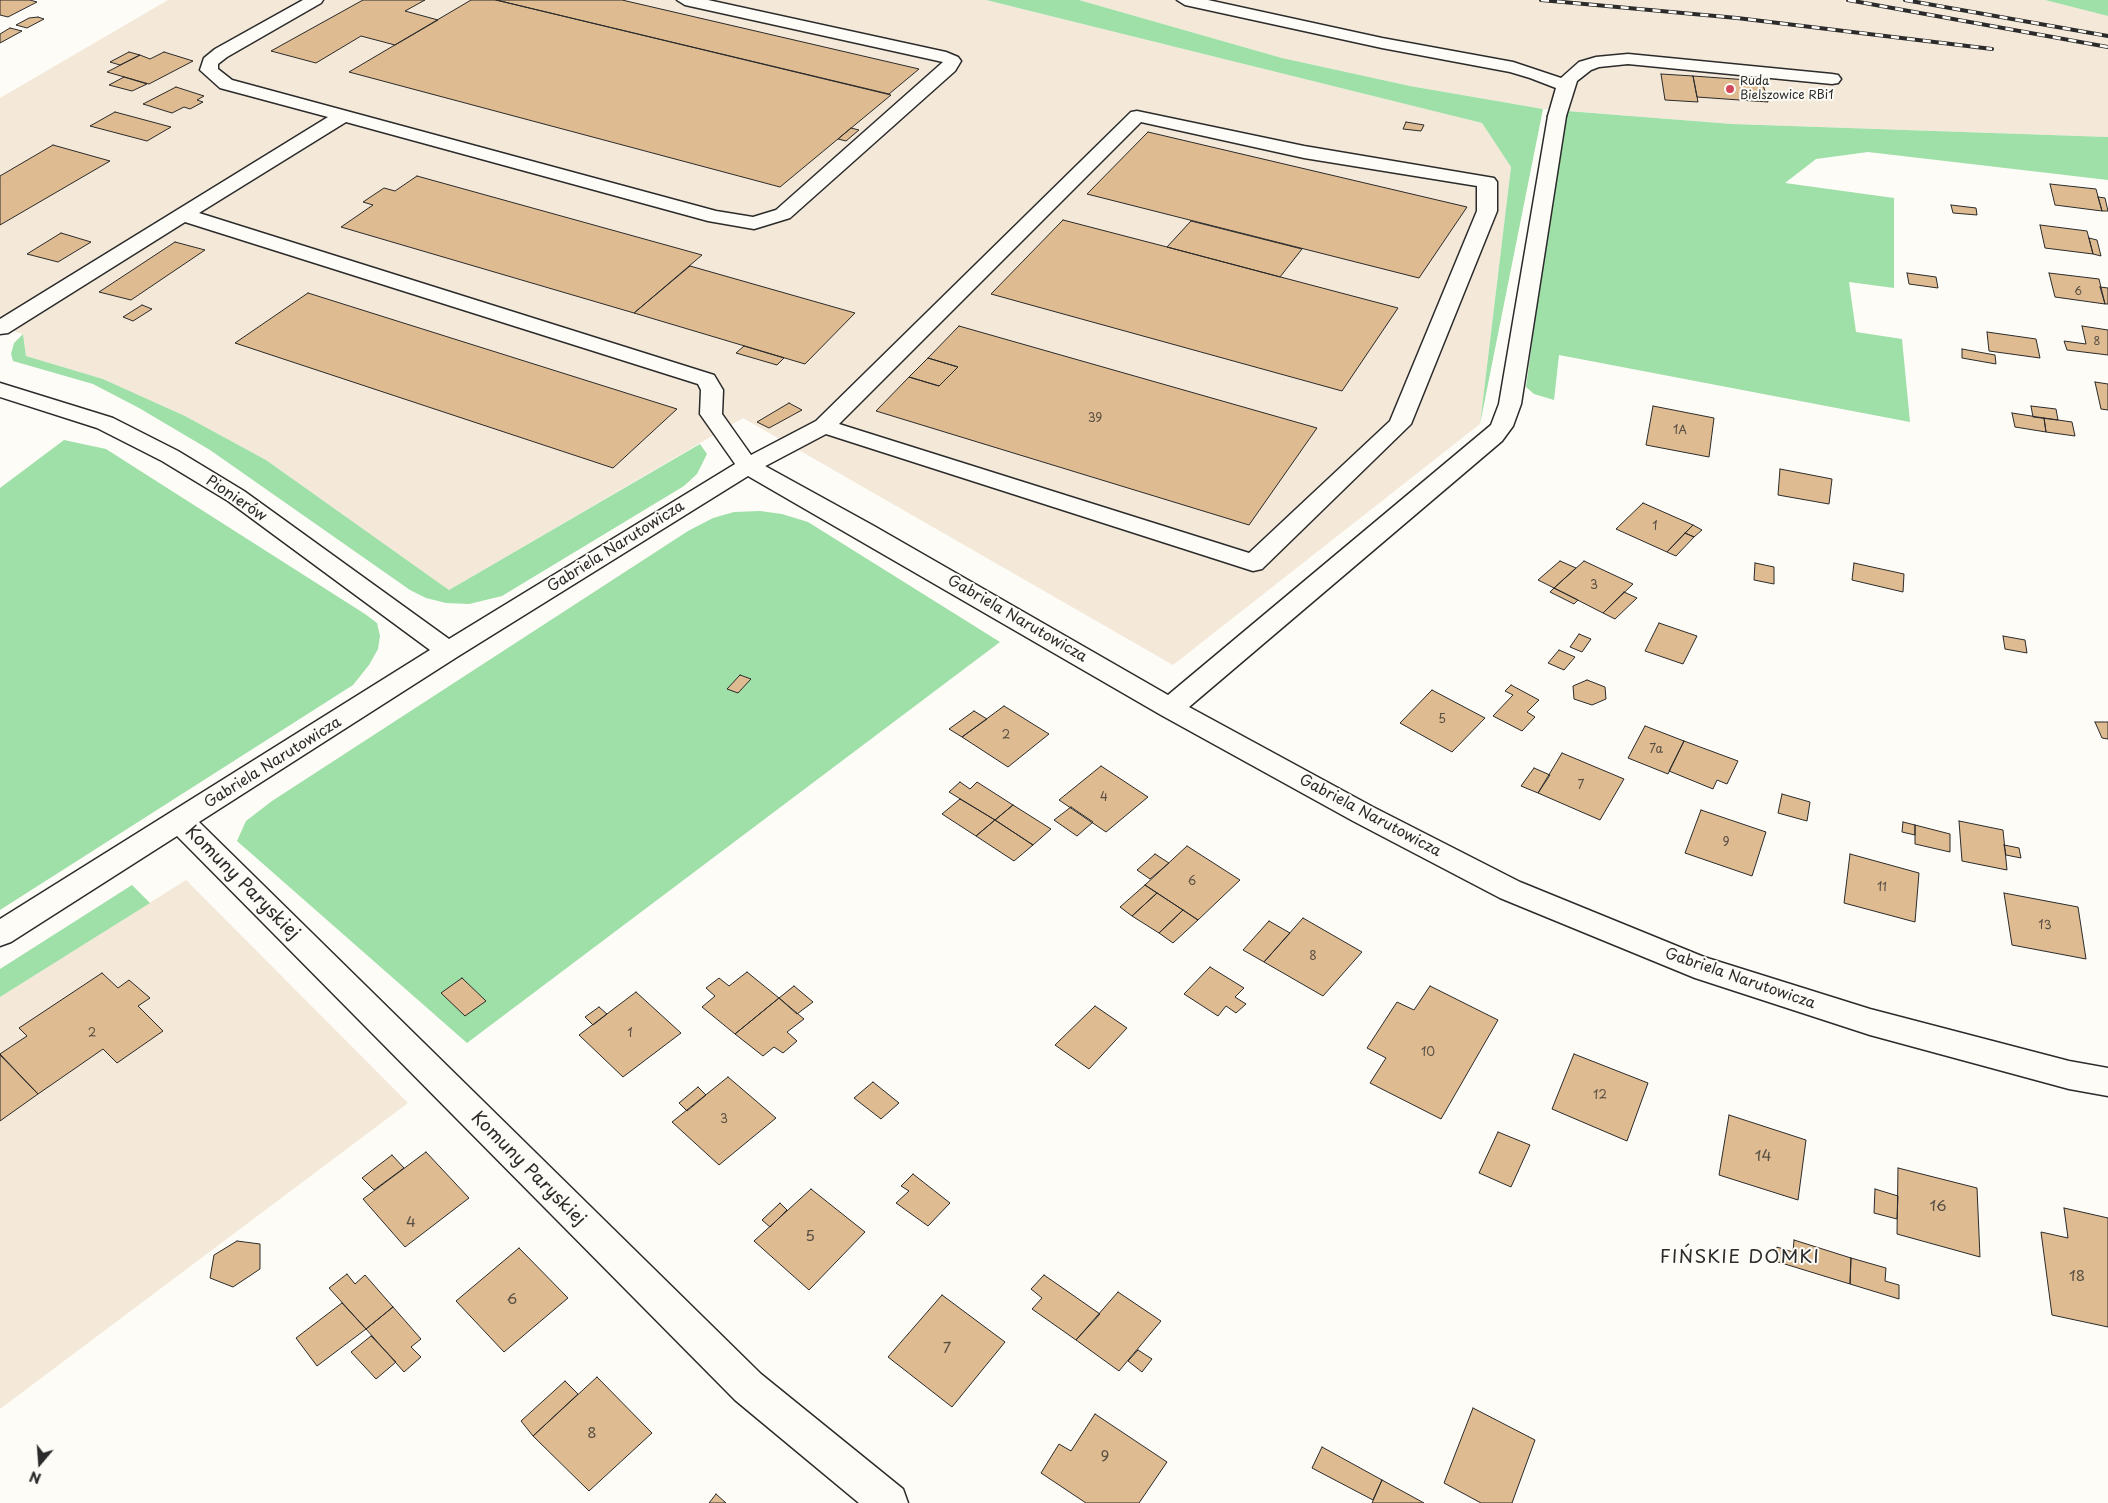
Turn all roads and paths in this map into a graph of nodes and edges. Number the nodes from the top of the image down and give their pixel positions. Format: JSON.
{"nodes":[{"id":1,"x":315,"y":0,"type":"edge"},
{"id":2,"x":685,"y":0,"type":"edge"},
{"id":3,"x":1185,"y":0,"type":"edge"},
{"id":4,"x":1832,"y":79,"type":"dead end"},
{"id":5,"x":1565,"y":86,"type":"junction"},
{"id":6,"x":344,"y":116,"type":"junction"},
{"id":7,"x":184,"y":215,"type":"junction"},
{"id":8,"x":0,"y":328,"type":"edge"},
{"id":9,"x":0,"y":390,"type":"edge"},
{"id":10,"x":824,"y":426,"type":"junction"},
{"id":11,"x":748,"y":466,"type":"junction"},
{"id":12,"x":448,"y":651,"type":"junction"},
{"id":13,"x":1170,"y":708,"type":"junction"},
{"id":14,"x":180,"y":821,"type":"junction"},
{"id":15,"x":0,"y":934,"type":"edge"},
{"id":16,"x":2108,"y":1082,"type":"edge"},
{"id":17,"x":889,"y":1503,"type":"edge"}],
"edges":[{"from":1,"to":6,"type":"street"},
{"from":2,"to":6,"type":"street"},
{"from":3,"to":5,"type":"street"},
{"from":4,"to":5,"type":"street"},
{"from":5,"to":13,"type":"street"},
{"from":6,"to":7,"type":"street"},
{"from":7,"to":8,"type":"street"},
{"from":7,"to":11,"type":"street"},
{"from":9,"to":12,"type":"street","name":"Pionierów"},
{"from":10,"to":10,"type":"street"},
{"from":10,"to":11,"type":"street"},
{"from":11,"to":12,"type":"street","name":"Gabriela Narutowicza"},
{"from":11,"to":13,"type":"street","name":"Gabriela Narutowicza"},
{"from":12,"to":14,"type":"street","name":"Gabriela Narutowicza"},
{"from":13,"to":16,"type":"street","name":"Gabriela Narutowicza"},
{"from":14,"to":15,"type":"street","name":"Gabriela Narutowicza"},
{"from":14,"to":17,"type":"street","name":"Komuny Paryskiej"}]}
